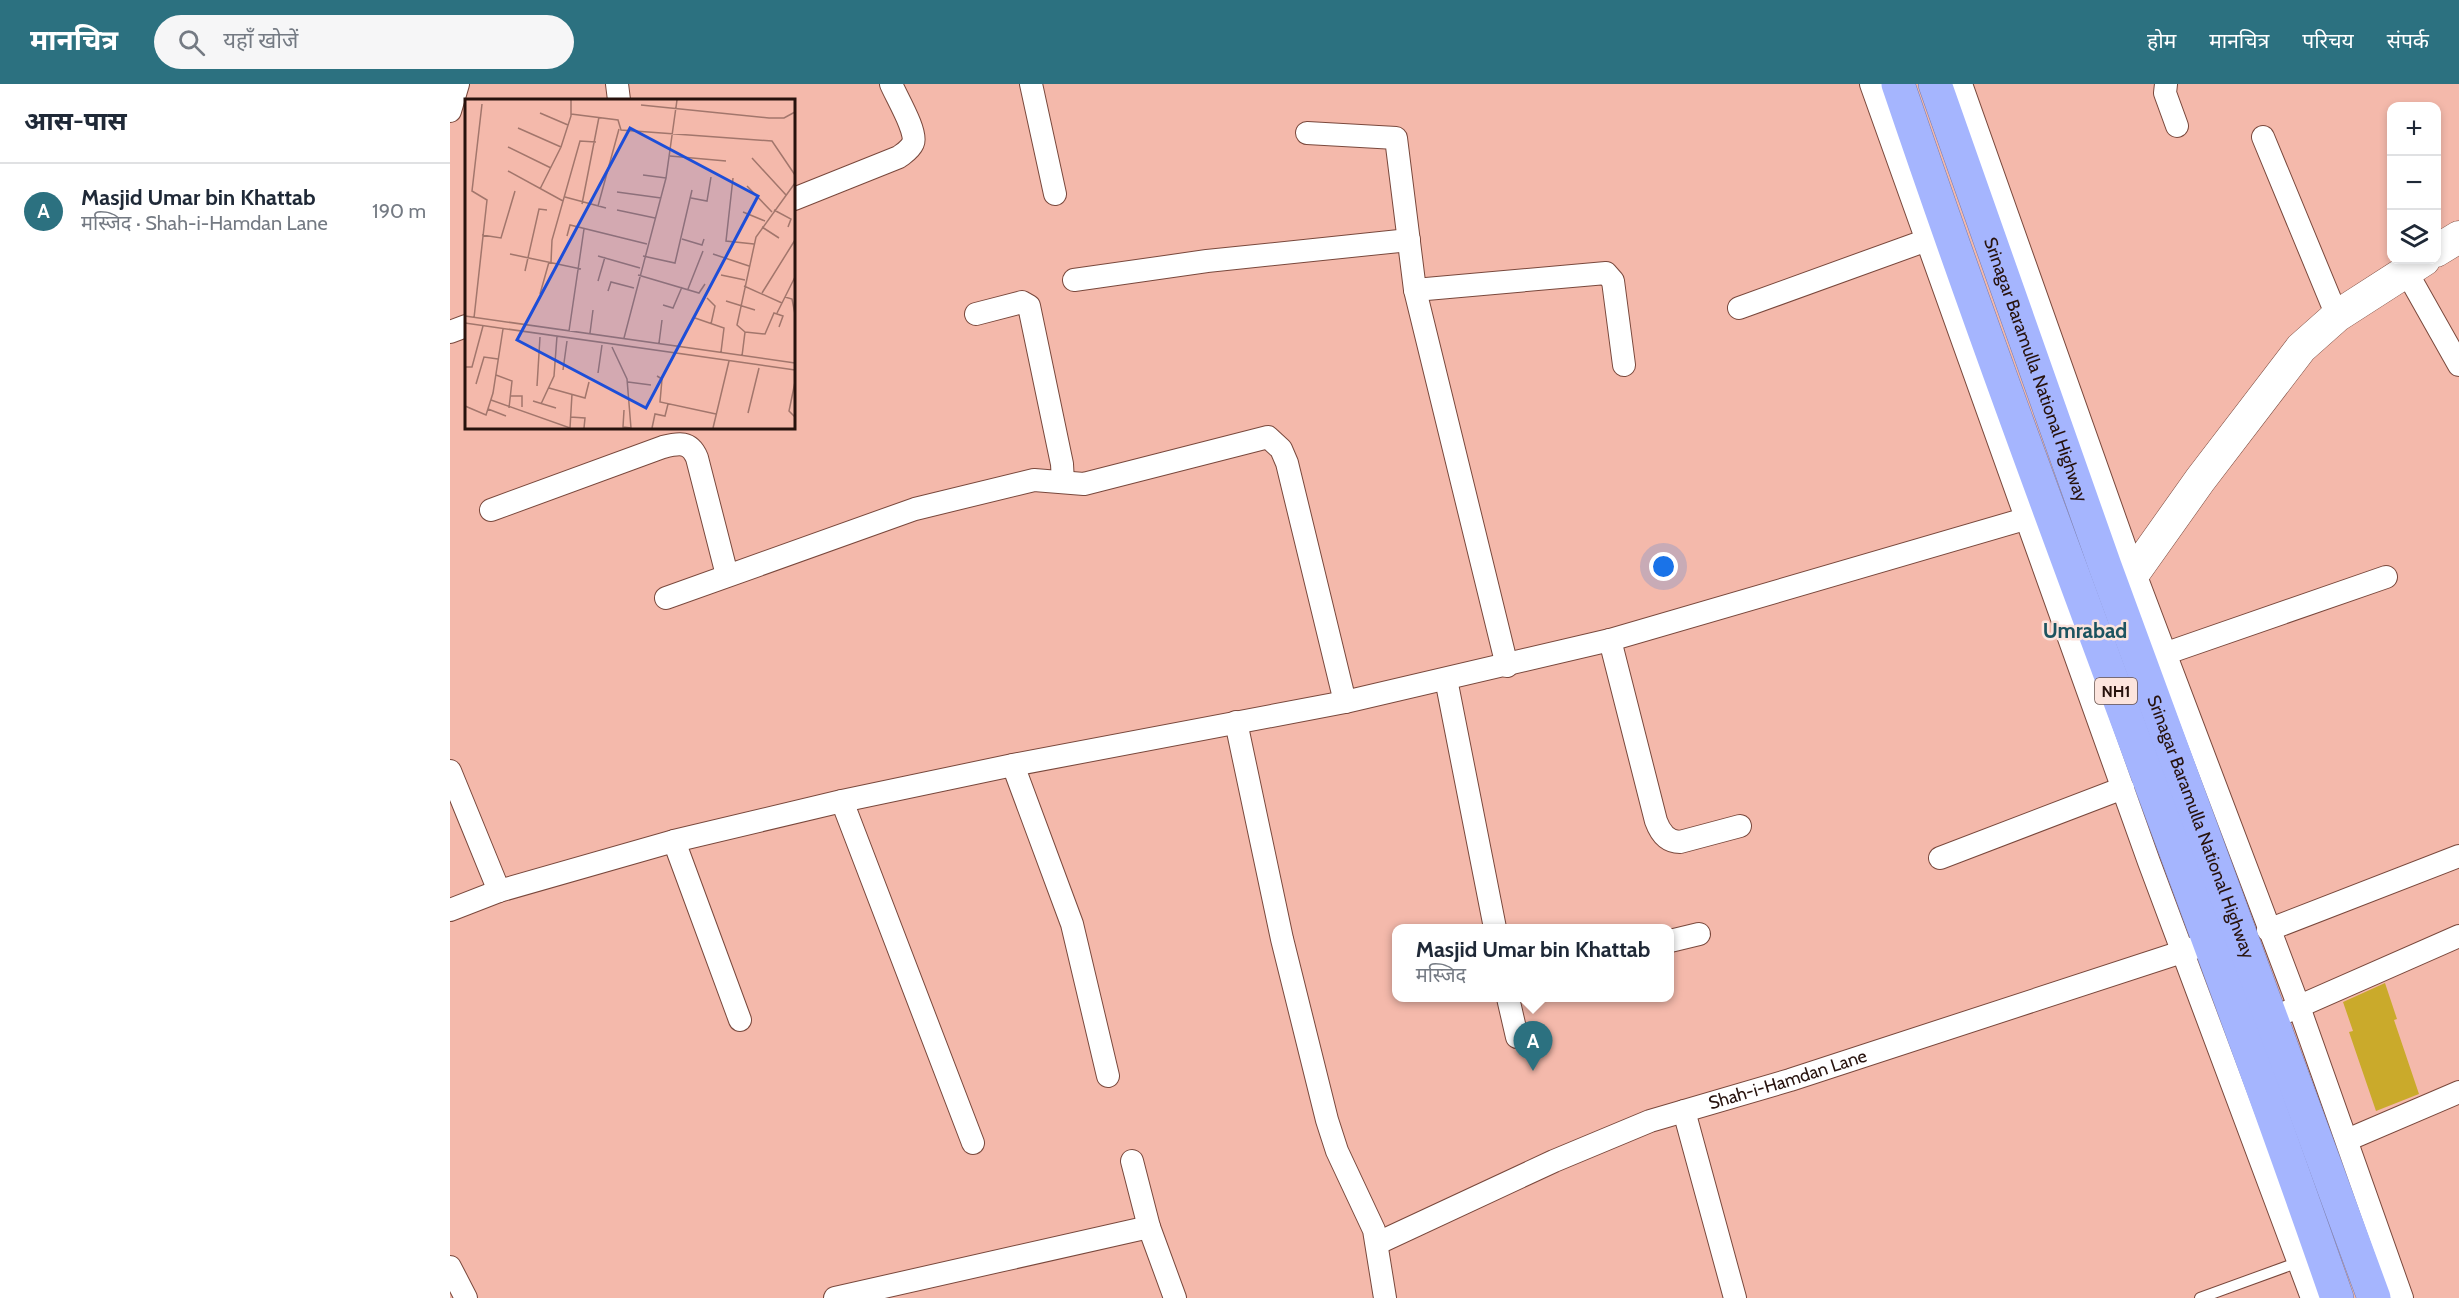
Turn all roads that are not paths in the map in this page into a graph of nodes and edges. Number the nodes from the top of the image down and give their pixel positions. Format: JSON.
{"nodes":[{"id":1,"x":458,"y":84,"type":"edge"},
{"id":2,"x":617,"y":84,"type":"edge"},
{"id":3,"x":891,"y":84,"type":"edge"},
{"id":4,"x":1031,"y":84,"type":"edge"},
{"id":5,"x":1871,"y":84,"type":"edge"},
{"id":6,"x":1898,"y":84,"type":"edge"},
{"id":7,"x":1935,"y":84,"type":"edge"},
{"id":8,"x":1961,"y":84,"type":"edge"},
{"id":9,"x":2166,"y":84,"type":"edge"},
{"id":10,"x":619,"y":99,"type":"edge"},
{"id":11,"x":450,"y":111,"type":"edge"},
{"id":12,"x":2177,"y":126,"type":"dead end"},
{"id":13,"x":1306,"y":134,"type":"dead end"},
{"id":14,"x":2263,"y":137,"type":"dead end"},
{"id":15,"x":1055,"y":194,"type":"dead end"},
{"id":16,"x":795,"y":199,"type":"edge"},
{"id":17,"x":2459,"y":237,"type":"edge"},
{"id":18,"x":1409,"y":240,"type":"junction"},
{"id":19,"x":1926,"y":240,"type":"junction"},
{"id":20,"x":2005,"y":246,"type":"junction"},
{"id":21,"x":2441,"y":248,"type":"edge"},
{"id":22,"x":2415,"y":265,"type":"edge"},
{"id":23,"x":1074,"y":280,"type":"dead end"},
{"id":24,"x":1415,"y":290,"type":"junction"},
{"id":25,"x":1739,"y":308,"type":"dead end"},
{"id":26,"x":976,"y":314,"type":"dead end"},
{"id":27,"x":2337,"y":316,"type":"junction"},
{"id":28,"x":465,"y":326,"type":"edge"},
{"id":29,"x":450,"y":332,"type":"edge"},
{"id":30,"x":1624,"y":365,"type":"dead end"},
{"id":31,"x":2459,"y":365,"type":"edge"},
{"id":32,"x":1063,"y":483,"type":"junction"},
{"id":33,"x":491,"y":510,"type":"dead end"},
{"id":34,"x":2037,"y":516,"type":"junction"},
{"id":35,"x":2134,"y":573,"type":"junction"},
{"id":36,"x":727,"y":575,"type":"junction"},
{"id":37,"x":2386,"y":578,"type":"dead end"},
{"id":38,"x":666,"y":598,"type":"dead end"},
{"id":39,"x":1610,"y":640,"type":"junction"},
{"id":40,"x":2164,"y":654,"type":"junction"},
{"id":41,"x":1507,"y":666,"type":"junction"},
{"id":42,"x":1446,"y":678,"type":"junction"},
{"id":43,"x":1345,"y":702,"type":"junction"},
{"id":44,"x":1236,"y":722,"type":"junction"},
{"id":45,"x":1013,"y":765,"type":"junction"},
{"id":46,"x":450,"y":771,"type":"edge"},
{"id":47,"x":2123,"y":788,"type":"junction"},
{"id":48,"x":842,"y":801,"type":"junction"},
{"id":49,"x":1740,"y":826,"type":"dead end"},
{"id":50,"x":674,"y":841,"type":"junction"},
{"id":51,"x":2459,"y":856,"type":"edge"},
{"id":52,"x":1940,"y":858,"type":"dead end"},
{"id":53,"x":499,"y":891,"type":"junction"},
{"id":54,"x":450,"y":910,"type":"edge"},
{"id":55,"x":1494,"y":924,"type":"edge"},
{"id":56,"x":2268,"y":930,"type":"junction"},
{"id":57,"x":1699,"y":934,"type":"dead end"},
{"id":58,"x":2459,"y":936,"type":"edge"},
{"id":59,"x":1674,"y":940,"type":"edge"},
{"id":60,"x":2196,"y":947,"type":"junction"},
{"id":61,"x":1509,"y":1002,"type":"edge"},
{"id":62,"x":2285,"y":1013,"type":"junction"},
{"id":63,"x":740,"y":1020,"type":"dead end"},
{"id":64,"x":1517,"y":1037,"type":"dead end"},
{"id":65,"x":1108,"y":1076,"type":"dead end"},
{"id":66,"x":2313,"y":1090,"type":"junction"},
{"id":67,"x":2459,"y":1092,"type":"edge"},
{"id":68,"x":1684,"y":1111,"type":"junction"},
{"id":69,"x":2347,"y":1140,"type":"junction"},
{"id":70,"x":973,"y":1143,"type":"dead end"},
{"id":71,"x":1132,"y":1161,"type":"dead end"},
{"id":72,"x":1149,"y":1227,"type":"junction"},
{"id":73,"x":1378,"y":1243,"type":"junction"},
{"id":74,"x":2299,"y":1262,"type":"junction"},
{"id":75,"x":450,"y":1268,"type":"edge"},
{"id":76,"x":466,"y":1298,"type":"edge"},
{"id":77,"x":835,"y":1298,"type":"edge"},
{"id":78,"x":1175,"y":1298,"type":"edge"},
{"id":79,"x":1385,"y":1298,"type":"edge"},
{"id":80,"x":1735,"y":1298,"type":"edge"},
{"id":81,"x":2200,"y":1298,"type":"edge"},
{"id":82,"x":2312,"y":1298,"type":"edge"},
{"id":83,"x":2337,"y":1298,"type":"edge"},
{"id":84,"x":2374,"y":1298,"type":"edge"},
{"id":85,"x":2402,"y":1298,"type":"edge"}],
"edges":[{"from":1,"to":11,"type":"street"},
{"from":2,"to":10,"type":"street"},
{"from":3,"to":16,"type":"street"},
{"from":4,"to":15,"type":"street"},
{"from":5,"to":19,"type":"street"},
{"from":6,"to":34,"type":"highway","number":"NH1"},
{"from":7,"to":20,"type":"highway","name":"Srinagar Baramulla National Highway","number":"NH1"},
{"from":8,"to":20,"type":"street"},
{"from":9,"to":12,"type":"street"},
{"from":13,"to":18,"type":"street"},
{"from":14,"to":27,"type":"street"},
{"from":17,"to":21,"type":"street"},
{"from":18,"to":23,"type":"street"},
{"from":18,"to":24,"type":"street"},
{"from":19,"to":25,"type":"street"},
{"from":19,"to":34,"type":"street"},
{"from":20,"to":35,"type":"street"},
{"from":20,"to":62,"type":"highway","name":"Srinagar Baramulla National Highway","number":"NH1"},
{"from":22,"to":27,"type":"street"},
{"from":22,"to":31,"type":"street"},
{"from":24,"to":30,"type":"street"},
{"from":24,"to":41,"type":"street"},
{"from":26,"to":32,"type":"street"},
{"from":27,"to":35,"type":"street"},
{"from":28,"to":29,"type":"street"},
{"from":32,"to":36,"type":"street"},
{"from":32,"to":43,"type":"street"},
{"from":33,"to":36,"type":"street"},
{"from":34,"to":39,"type":"street"},
{"from":34,"to":47,"type":"street"},
{"from":34,"to":60,"type":"highway","number":"NH1"},
{"from":35,"to":40,"type":"street"},
{"from":36,"to":38,"type":"street"},
{"from":37,"to":40,"type":"street"},
{"from":39,"to":41,"type":"street"},
{"from":39,"to":49,"type":"street"},
{"from":40,"to":56,"type":"street"},
{"from":41,"to":42,"type":"street"},
{"from":42,"to":43,"type":"street"},
{"from":42,"to":55,"type":"street"},
{"from":43,"to":44,"type":"street"},
{"from":44,"to":45,"type":"street"},
{"from":44,"to":73,"type":"street"},
{"from":45,"to":48,"type":"street"},
{"from":45,"to":65,"type":"street"},
{"from":46,"to":53,"type":"street"},
{"from":47,"to":52,"type":"street"},
{"from":47,"to":60,"type":"street"},
{"from":48,"to":50,"type":"street"},
{"from":48,"to":70,"type":"street"},
{"from":50,"to":53,"type":"street"},
{"from":50,"to":63,"type":"street"},
{"from":51,"to":56,"type":"street"},
{"from":53,"to":54,"type":"street"},
{"from":56,"to":62,"type":"street"},
{"from":57,"to":59,"type":"street"},
{"from":58,"to":62,"type":"street"},
{"from":60,"to":68,"type":"street","name":"Shah-i-Hamdan Lane"},
{"from":60,"to":74,"type":"street"},
{"from":60,"to":83,"type":"highway","number":"NH1"},
{"from":61,"to":64,"type":"street"},
{"from":62,"to":66,"type":"highway","name":"Srinagar Baramulla National Highway","number":"NH1"},
{"from":66,"to":69,"type":"street"},
{"from":66,"to":84,"type":"highway","name":"Srinagar Baramulla National Highway","number":"NH1"},
{"from":67,"to":69,"type":"street"},
{"from":68,"to":73,"type":"street","name":"Shah-i-Hamdan Lane"},
{"from":68,"to":80,"type":"street"},
{"from":69,"to":85,"type":"street"},
{"from":71,"to":72,"type":"street"},
{"from":72,"to":77,"type":"street"},
{"from":72,"to":78,"type":"street"},
{"from":73,"to":79,"type":"street"},
{"from":74,"to":81,"type":"lane"},
{"from":74,"to":82,"type":"street"},
{"from":75,"to":76,"type":"street"}]}
